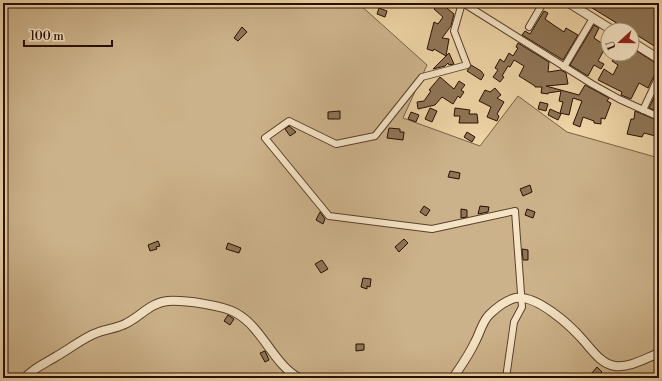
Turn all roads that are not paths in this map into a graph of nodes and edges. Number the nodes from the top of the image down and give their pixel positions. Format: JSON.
{"nodes":[{"id":1,"x":462,"y":3,"type":"edge"},
{"id":2,"x":543,"y":3,"type":"edge"},
{"id":3,"x":569,"y":3,"type":"edge"},
{"id":4,"x":593,"y":18,"type":"junction"},
{"id":5,"x":600,"y":22,"type":"edge"},
{"id":6,"x":529,"y":27,"type":"dead end"},
{"id":7,"x":640,"y":47,"type":"edge"},
{"id":8,"x":659,"y":59,"type":"edge"},
{"id":9,"x":564,"y":67,"type":"junction"},
{"id":10,"x":659,"y":76,"type":"edge"},
{"id":11,"x":643,"y":110,"type":"junction"},
{"id":12,"x":659,"y":117,"type":"edge"},
{"id":13,"x":522,"y":298,"type":"junction"},
{"id":14,"x":659,"y":353,"type":"edge"},
{"id":15,"x":25,"y":378,"type":"edge"},
{"id":16,"x":299,"y":378,"type":"edge"},
{"id":17,"x":453,"y":378,"type":"edge"},
{"id":18,"x":506,"y":378,"type":"edge"}],
"edges":[{"from":1,"to":9,"type":"street"},
{"from":1,"to":13,"type":"street"},
{"from":2,"to":6,"type":"street"},
{"from":3,"to":4,"type":"street"},
{"from":4,"to":5,"type":"street"},
{"from":4,"to":9,"type":"street"},
{"from":7,"to":8,"type":"street"},
{"from":9,"to":11,"type":"street"},
{"from":10,"to":11,"type":"street"},
{"from":11,"to":12,"type":"street"},
{"from":13,"to":14,"type":"street"},
{"from":13,"to":17,"type":"street"},
{"from":13,"to":18,"type":"street"},
{"from":15,"to":16,"type":"street"}]}
